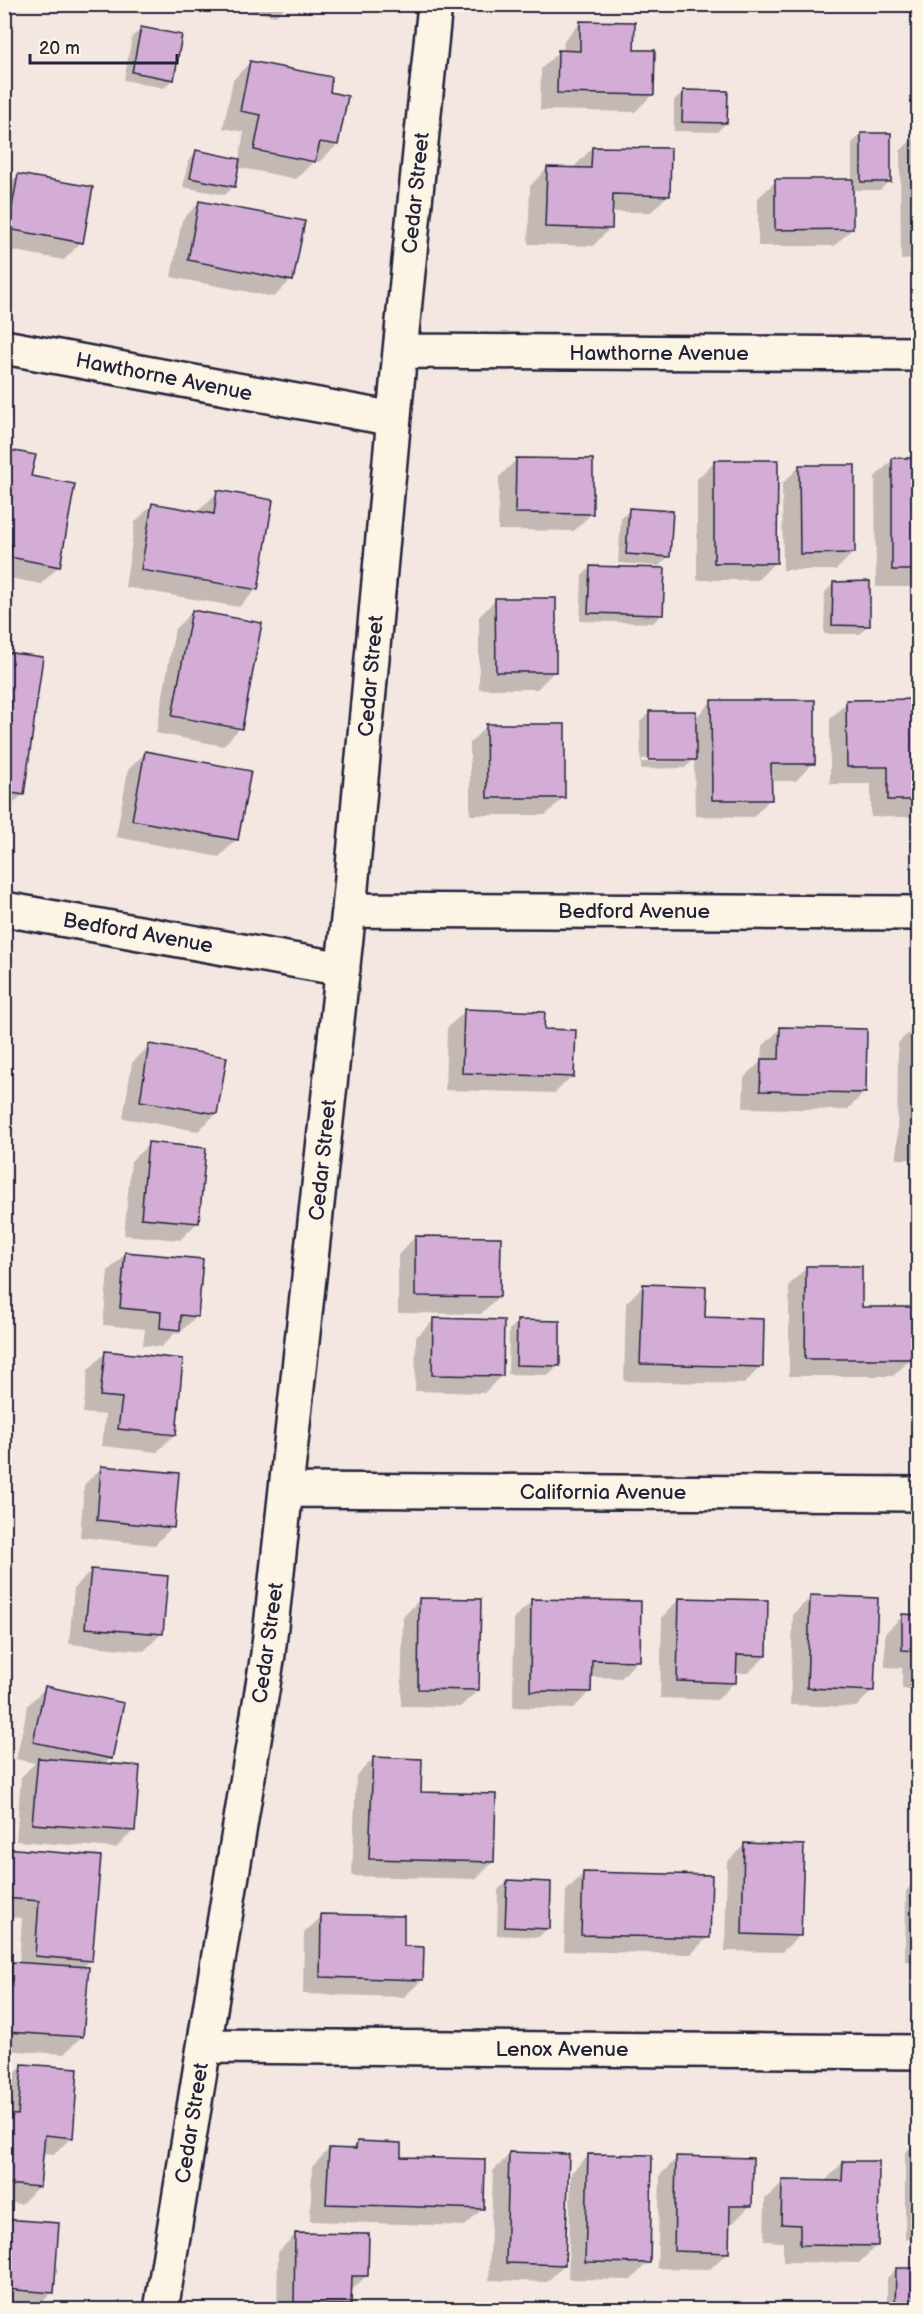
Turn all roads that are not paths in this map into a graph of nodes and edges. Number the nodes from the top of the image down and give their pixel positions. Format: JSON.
{"nodes":[{"id":1,"x":435,"y":4,"type":"edge"},
{"id":2,"x":4,"y":347,"type":"edge"},
{"id":3,"x":400,"y":351,"type":"junction"},
{"id":4,"x":918,"y":354,"type":"edge"},
{"id":5,"x":394,"y":419,"type":"junction"},
{"id":6,"x":4,"y":909,"type":"edge"},
{"id":7,"x":350,"y":910,"type":"junction"},
{"id":8,"x":918,"y":913,"type":"edge"},
{"id":9,"x":343,"y":969,"type":"junction"},
{"id":10,"x":287,"y":1490,"type":"junction"},
{"id":11,"x":918,"y":1494,"type":"edge"},
{"id":12,"x":205,"y":2046,"type":"junction"},
{"id":13,"x":918,"y":2052,"type":"edge"},
{"id":14,"x":161,"y":2310,"type":"edge"}],
"edges":[{"from":1,"to":3,"type":"street","name":"Cedar Street"},
{"from":2,"to":5,"type":"street","name":"Hawthorne Avenue"},
{"from":3,"to":4,"type":"street","name":"Hawthorne Avenue"},
{"from":3,"to":5,"type":"street","name":"Cedar Street"},
{"from":5,"to":7,"type":"street","name":"Cedar Street"},
{"from":6,"to":9,"type":"street","name":"Bedford Avenue"},
{"from":7,"to":8,"type":"street","name":"Bedford Avenue"},
{"from":7,"to":9,"type":"street","name":"Cedar Street"},
{"from":9,"to":10,"type":"street","name":"Cedar Street"},
{"from":10,"to":11,"type":"street","name":"California Avenue"},
{"from":10,"to":12,"type":"street","name":"Cedar Street"},
{"from":12,"to":13,"type":"street","name":"Lenox Avenue"},
{"from":12,"to":14,"type":"street","name":"Cedar Street"}]}
